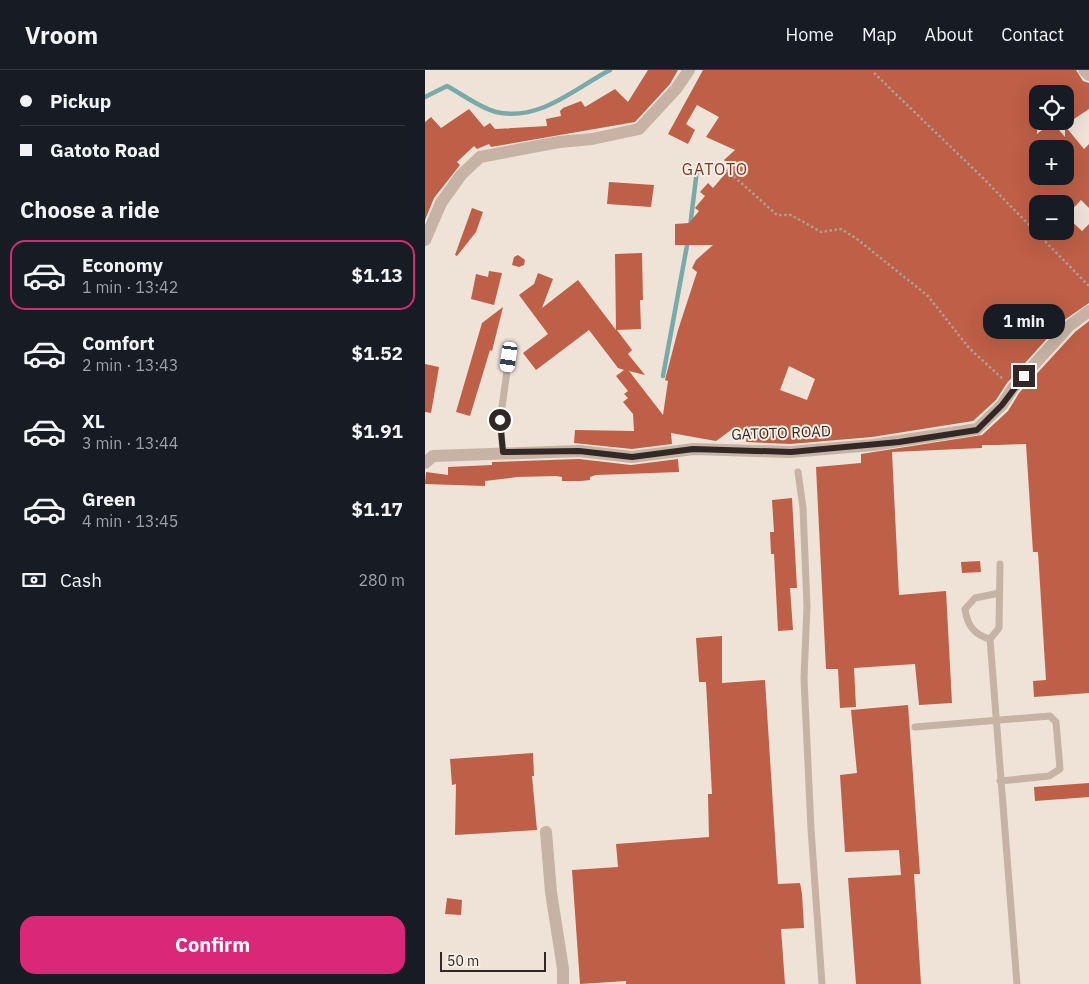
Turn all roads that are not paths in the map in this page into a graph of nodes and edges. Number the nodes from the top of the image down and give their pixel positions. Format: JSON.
{"nodes":[{"id":1,"x":689,"y":70,"type":"edge"},
{"id":2,"x":1085,"y":70,"type":"edge"},
{"id":3,"x":1089,"y":75,"type":"edge"},
{"id":4,"x":425,"y":240,"type":"edge"},
{"id":5,"x":1089,"y":311,"type":"edge"},
{"id":6,"x":509,"y":357,"type":"dead end"},
{"id":7,"x":503,"y":452,"type":"junction"},
{"id":8,"x":425,"y":463,"type":"edge"},
{"id":9,"x":798,"y":472,"type":"dead end"},
{"id":10,"x":999,"y":564,"type":"dead end"},
{"id":11,"x":999,"y":593,"type":"junction"},
{"id":12,"x":990,"y":639,"type":"junction"},
{"id":13,"x":995,"y":719,"type":"junction"},
{"id":14,"x":915,"y":727,"type":"dead end"},
{"id":15,"x":1000,"y":781,"type":"junction"},
{"id":16,"x":546,"y":832,"type":"dead end"},
{"id":17,"x":563,"y":984,"type":"edge"},
{"id":18,"x":822,"y":984,"type":"edge"},
{"id":19,"x":1017,"y":984,"type":"edge"}],
"edges":[{"from":1,"to":4,"type":"street"},
{"from":2,"to":3,"type":"street"},
{"from":5,"to":7,"type":"street","name":"GATOTO ROAD"},
{"from":6,"to":7,"type":"lane"},
{"from":7,"to":8,"type":"street","name":"GATOTO ROAD"},
{"from":9,"to":18,"type":"lane"},
{"from":10,"to":11,"type":"lane"},
{"from":11,"to":12,"type":"lane"},
{"from":11,"to":12,"type":"lane"},
{"from":12,"to":13,"type":"lane"},
{"from":13,"to":14,"type":"lane"},
{"from":13,"to":15,"type":"lane"},
{"from":13,"to":15,"type":"lane"},
{"from":15,"to":19,"type":"lane"},
{"from":16,"to":17,"type":"street"}]}
